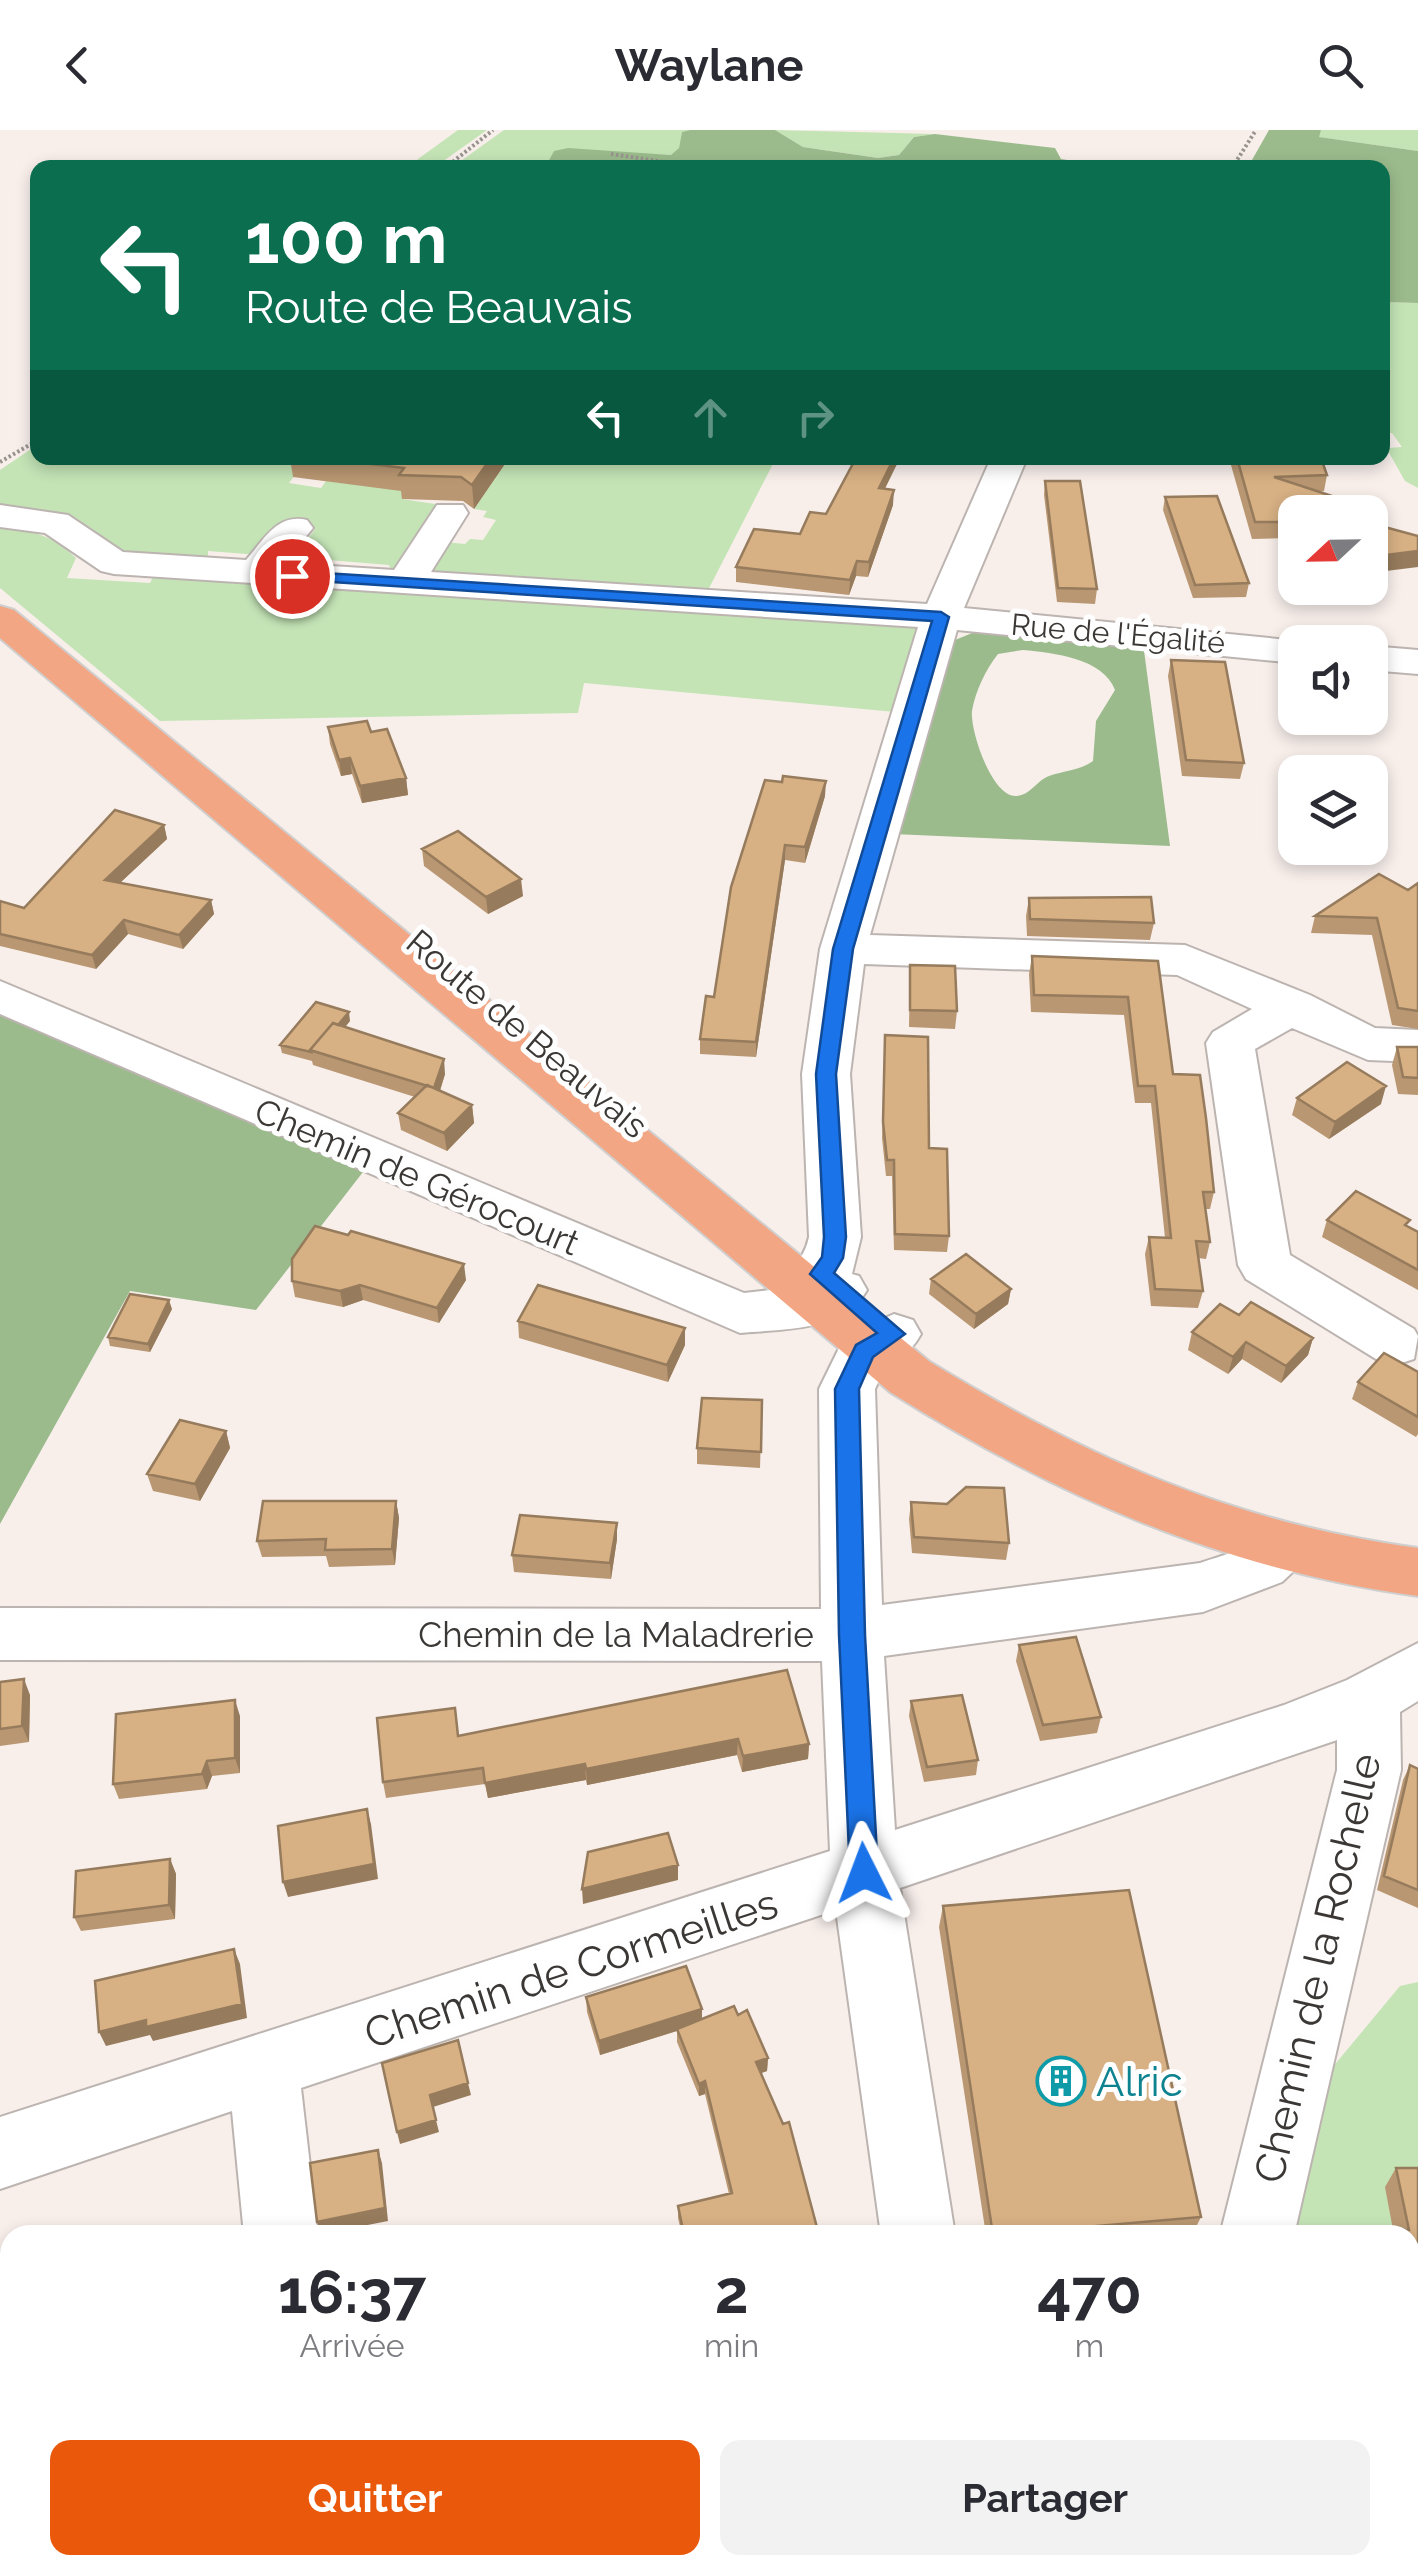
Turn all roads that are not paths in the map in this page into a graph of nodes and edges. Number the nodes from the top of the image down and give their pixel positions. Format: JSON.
{"nodes":[{"id":1,"x":1006,"y":465,"type":"edge"},
{"id":2,"x":450,"y":513,"type":"dead end"},
{"id":3,"x":0,"y":516,"type":"edge"},
{"id":4,"x":294,"y":528,"type":"dead end"},
{"id":5,"x":255,"y":573,"type":"junction"},
{"id":6,"x":404,"y":584,"type":"junction"},
{"id":7,"x":0,"y":597,"type":"edge"},
{"id":8,"x":941,"y":617,"type":"junction"},
{"id":9,"x":0,"y":618,"type":"edge"},
{"id":10,"x":1278,"y":648,"type":"edge"},
{"id":11,"x":1388,"y":660,"type":"edge"},
{"id":12,"x":1418,"y":662,"type":"edge"},
{"id":13,"x":843,"y":949,"type":"junction"},
{"id":14,"x":0,"y":996,"type":"edge"},
{"id":15,"x":1292,"y":1006,"type":"junction"},
{"id":16,"x":1418,"y":1046,"type":"edge"},
{"id":17,"x":821,"y":1289,"type":"junction"},
{"id":18,"x":884,"y":1341,"type":"junction"},
{"id":19,"x":1395,"y":1344,"type":"dead end"},
{"id":20,"x":1278,"y":1549,"type":"junction"},
{"id":21,"x":1418,"y":1572,"type":"edge"},
{"id":22,"x":0,"y":1634,"type":"edge"},
{"id":23,"x":852,"y":1635,"type":"junction"},
{"id":24,"x":1393,"y":1684,"type":"edge"},
{"id":25,"x":864,"y":1873,"type":"junction"},
{"id":26,"x":263,"y":2068,"type":"junction"},
{"id":27,"x":0,"y":2154,"type":"edge"},
{"id":28,"x":280,"y":2225,"type":"edge"},
{"id":29,"x":918,"y":2225,"type":"edge"},
{"id":30,"x":1259,"y":2225,"type":"edge"}],
"edges":[{"from":1,"to":8,"type":"street"},
{"from":2,"to":6,"type":"street"},
{"from":3,"to":5,"type":"street","name":"Rue de l'Égalité"},
{"from":4,"to":5,"type":"street"},
{"from":5,"to":6,"type":"street","name":"Rue de l'Égalité"},
{"from":6,"to":8,"type":"street","name":"Rue de l'Égalité"},
{"from":7,"to":17,"type":"main road","name":"Route de Beauvais"},
{"from":8,"to":10,"type":"street","name":"Rue de l'Égalité"},
{"from":8,"to":13,"type":"street"},
{"from":9,"to":17,"type":"main road","name":"Route de Beauvais"},
{"from":11,"to":12,"type":"street"},
{"from":13,"to":15,"type":"street"},
{"from":13,"to":17,"type":"street"},
{"from":14,"to":17,"type":"street","name":"Chemin de Gérocourt"},
{"from":15,"to":16,"type":"street"},
{"from":15,"to":19,"type":"street"},
{"from":17,"to":18,"type":"main road","name":"Route de Beauvais"},
{"from":18,"to":20,"type":"main road","name":"Route de Beauvais"},
{"from":18,"to":23,"type":"street"},
{"from":20,"to":21,"type":"main road","name":"Route de Beauvais"},
{"from":20,"to":23,"type":"street","name":"Chemin de la Maladrerie"},
{"from":22,"to":23,"type":"street","name":"Chemin de la Maladrerie"},
{"from":23,"to":25,"type":"street"},
{"from":24,"to":25,"type":"street","name":"Chemin de Cormeilles"},
{"from":24,"to":30,"type":"street","name":"Chemin de la Rochelle"},
{"from":25,"to":26,"type":"street","name":"Chemin de Cormeilles"},
{"from":25,"to":29,"type":"street"},
{"from":26,"to":27,"type":"street","name":"Chemin de Cormeilles"},
{"from":26,"to":28,"type":"street"}]}
